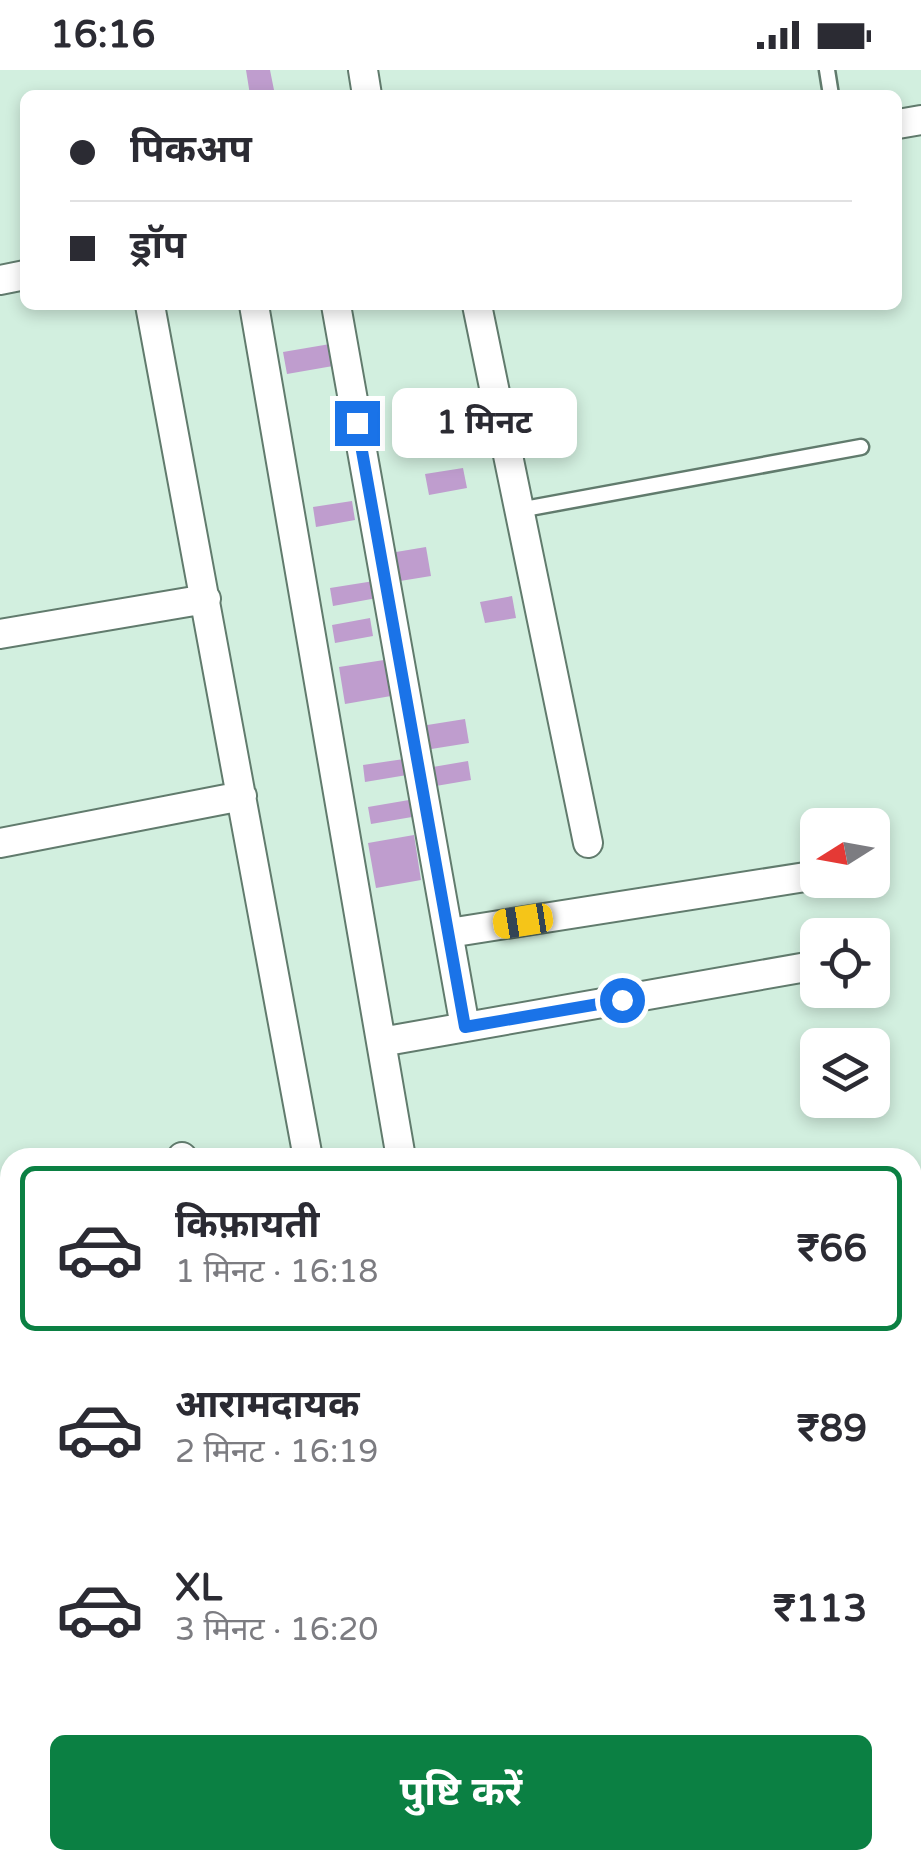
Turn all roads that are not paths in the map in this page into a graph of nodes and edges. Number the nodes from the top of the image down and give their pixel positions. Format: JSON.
{"nodes":[{"id":1,"x":151,"y":310,"type":"edge"},
{"id":2,"x":255,"y":310,"type":"edge"},
{"id":3,"x":337,"y":310,"type":"edge"},
{"id":4,"x":477,"y":310,"type":"edge"},
{"id":5,"x":861,"y":447,"type":"dead end"},
{"id":6,"x":519,"y":510,"type":"junction"},
{"id":7,"x":206,"y":599,"type":"junction"},
{"id":8,"x":0,"y":634,"type":"edge"},
{"id":9,"x":242,"y":796,"type":"junction"},
{"id":10,"x":0,"y":842,"type":"edge"},
{"id":11,"x":588,"y":844,"type":"dead end"},
{"id":12,"x":800,"y":877,"type":"edge"},
{"id":13,"x":448,"y":933,"type":"junction"},
{"id":14,"x":800,"y":968,"type":"edge"},
{"id":15,"x":465,"y":1027,"type":"junction"},
{"id":16,"x":381,"y":1042,"type":"junction"},
{"id":17,"x":306,"y":1148,"type":"edge"},
{"id":18,"x":399,"y":1148,"type":"edge"}],
"edges":[{"from":1,"to":7,"type":"street"},
{"from":2,"to":16,"type":"street"},
{"from":3,"to":13,"type":"street"},
{"from":4,"to":6,"type":"street"},
{"from":5,"to":6,"type":"lane"},
{"from":6,"to":11,"type":"street"},
{"from":7,"to":8,"type":"street"},
{"from":7,"to":9,"type":"street"},
{"from":9,"to":10,"type":"street"},
{"from":9,"to":17,"type":"street"},
{"from":12,"to":13,"type":"street"},
{"from":13,"to":15,"type":"street"},
{"from":14,"to":15,"type":"street"},
{"from":15,"to":16,"type":"street"},
{"from":16,"to":18,"type":"street"}]}
